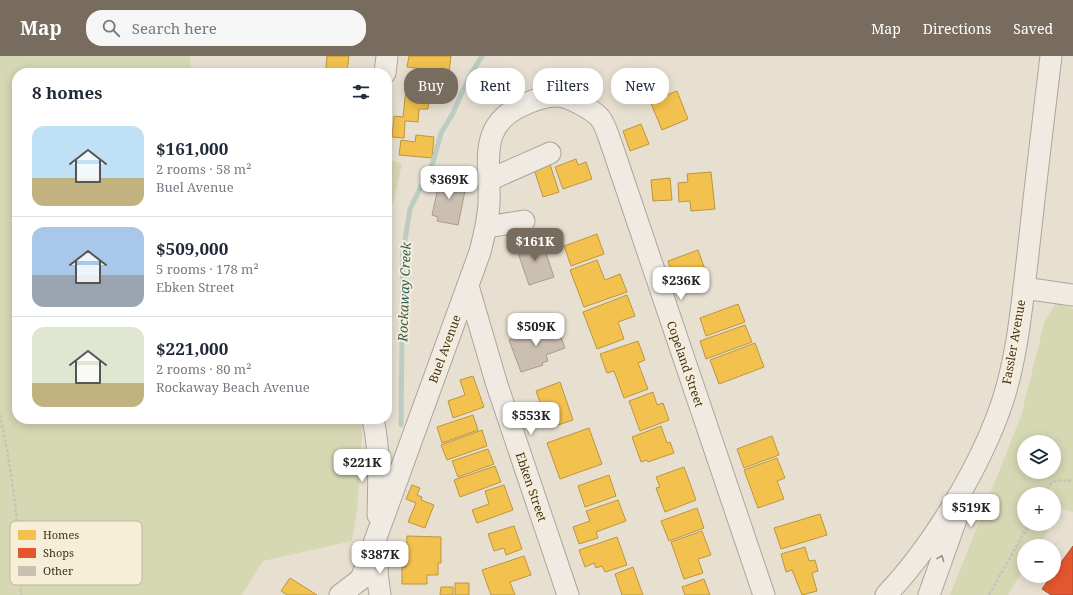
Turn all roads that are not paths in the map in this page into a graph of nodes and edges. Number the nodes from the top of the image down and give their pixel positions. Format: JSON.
{"nodes":[{"id":1,"x":387,"y":56,"type":"edge"},
{"id":2,"x":1051,"y":56,"type":"edge"},
{"id":3,"x":386,"y":68,"type":"edge"},
{"id":4,"x":528,"y":103,"type":"joint"},
{"id":5,"x":550,"y":153,"type":"dead end"},
{"id":6,"x":489,"y":180,"type":"junction"},
{"id":7,"x":524,"y":220,"type":"dead end"},
{"id":8,"x":487,"y":227,"type":"junction"},
{"id":9,"x":468,"y":286,"type":"junction"},
{"id":10,"x":1024,"y":288,"type":"junction"},
{"id":11,"x":1073,"y":295,"type":"edge"},
{"id":12,"x":375,"y":428,"type":"edge"},
{"id":13,"x":412,"y":437,"type":"junction"},
{"id":14,"x":983,"y":451,"type":"junction"},
{"id":15,"x":378,"y":529,"type":"junction"},
{"id":16,"x":340,"y":595,"type":"edge"},
{"id":17,"x":380,"y":595,"type":"edge"},
{"id":18,"x":568,"y":595,"type":"edge"},
{"id":19,"x":764,"y":595,"type":"edge"},
{"id":20,"x":886,"y":595,"type":"edge"},
{"id":21,"x":929,"y":595,"type":"edge"}],
"edges":[{"from":1,"to":3,"type":"street"},
{"from":2,"to":10,"type":"street","name":"Fassler Avenue"},
{"from":4,"to":6,"type":"street","name":"Buel Avenue"},
{"from":4,"to":19,"type":"street","name":"Copeland Street"},
{"from":5,"to":6,"type":"street"},
{"from":6,"to":8,"type":"street","name":"Buel Avenue"},
{"from":7,"to":8,"type":"street"},
{"from":8,"to":9,"type":"street","name":"Buel Avenue"},
{"from":9,"to":13,"type":"street","name":"Buel Avenue"},
{"from":9,"to":18,"type":"street","name":"Ebken Street"},
{"from":10,"to":11,"type":"street"},
{"from":10,"to":14,"type":"street","name":"Fassler Avenue"},
{"from":12,"to":13,"type":"street"},
{"from":12,"to":15,"type":"street"},
{"from":13,"to":15,"type":"street","name":"Buel Avenue"},
{"from":14,"to":20,"type":"street","name":"Fassler Avenue"},
{"from":21,"to":14,"type":"street","one_way":true},
{"from":15,"to":16,"type":"street","name":"Buel Avenue"},
{"from":15,"to":17,"type":"street"}]}
